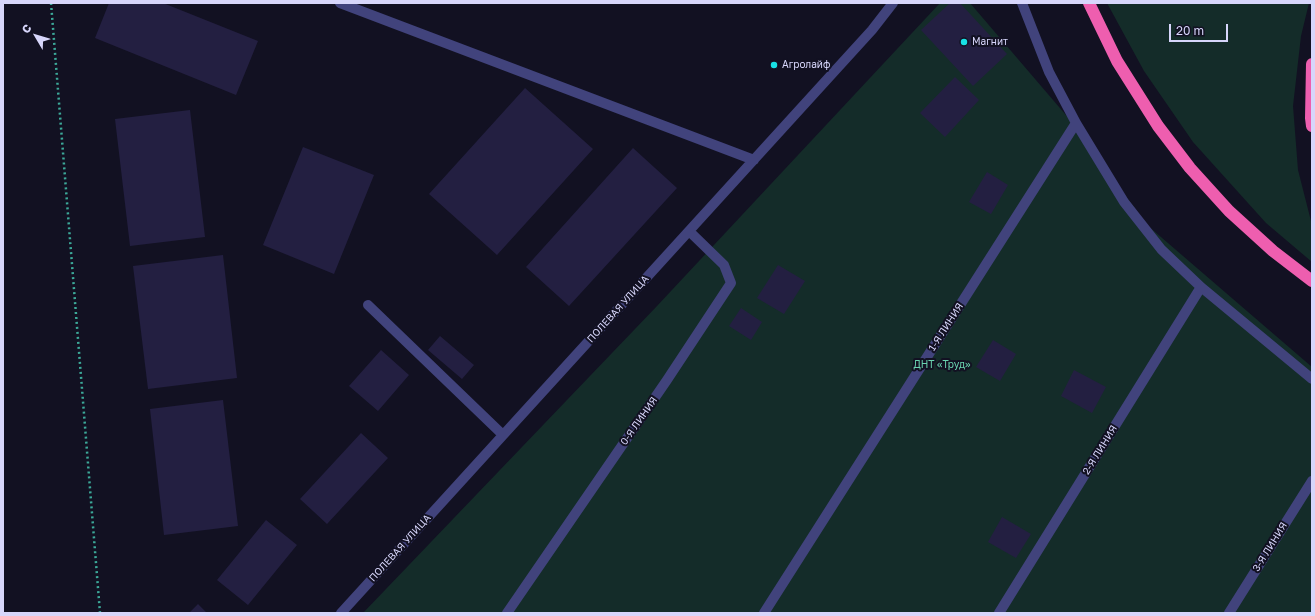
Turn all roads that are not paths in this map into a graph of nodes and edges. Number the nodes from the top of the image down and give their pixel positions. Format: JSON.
{"nodes":[{"id":1,"x":340,"y":3,"type":"edge"},
{"id":2,"x":893,"y":3,"type":"edge"},
{"id":3,"x":1022,"y":3,"type":"edge"},
{"id":4,"x":1089,"y":3,"type":"edge"},
{"id":5,"x":1312,"y":64,"type":"edge"},
{"id":6,"x":1076,"y":123,"type":"junction"},
{"id":7,"x":1312,"y":126,"type":"edge"},
{"id":8,"x":754,"y":160,"type":"junction"},
{"id":9,"x":689,"y":231,"type":"junction"},
{"id":10,"x":1312,"y":281,"type":"edge"},
{"id":11,"x":1201,"y":287,"type":"junction"},
{"id":12,"x":368,"y":305,"type":"dead end"},
{"id":13,"x":1312,"y":379,"type":"edge"},
{"id":14,"x":503,"y":435,"type":"junction"},
{"id":15,"x":1312,"y":481,"type":"edge"},
{"id":16,"x":341,"y":613,"type":"edge"},
{"id":17,"x":507,"y":613,"type":"edge"},
{"id":18,"x":764,"y":613,"type":"edge"},
{"id":19,"x":999,"y":613,"type":"edge"},
{"id":20,"x":1229,"y":613,"type":"edge"}],
"edges":[{"from":1,"to":8,"type":"street"},
{"from":2,"to":8,"type":"street","name":"ПОЛЕВАЯ УЛИЦА"},
{"from":3,"to":6,"type":"street"},
{"from":4,"to":10,"type":"highway"},
{"from":5,"to":7,"type":"highway"},
{"from":6,"to":11,"type":"street"},
{"from":6,"to":18,"type":"street","name":"1-Я ЛИНИЯ"},
{"from":8,"to":9,"type":"street","name":"ПОЛЕВАЯ УЛИЦА"},
{"from":9,"to":14,"type":"street","name":"ПОЛЕВАЯ УЛИЦА"},
{"from":9,"to":17,"type":"street","name":"0-Я ЛИНИЯ"},
{"from":11,"to":13,"type":"street"},
{"from":11,"to":19,"type":"street","name":"2-Я ЛИНИЯ"},
{"from":12,"to":14,"type":"street"},
{"from":14,"to":16,"type":"street","name":"ПОЛЕВАЯ УЛИЦА"},
{"from":15,"to":20,"type":"street","name":"3-Я ЛИНИЯ"}]}
